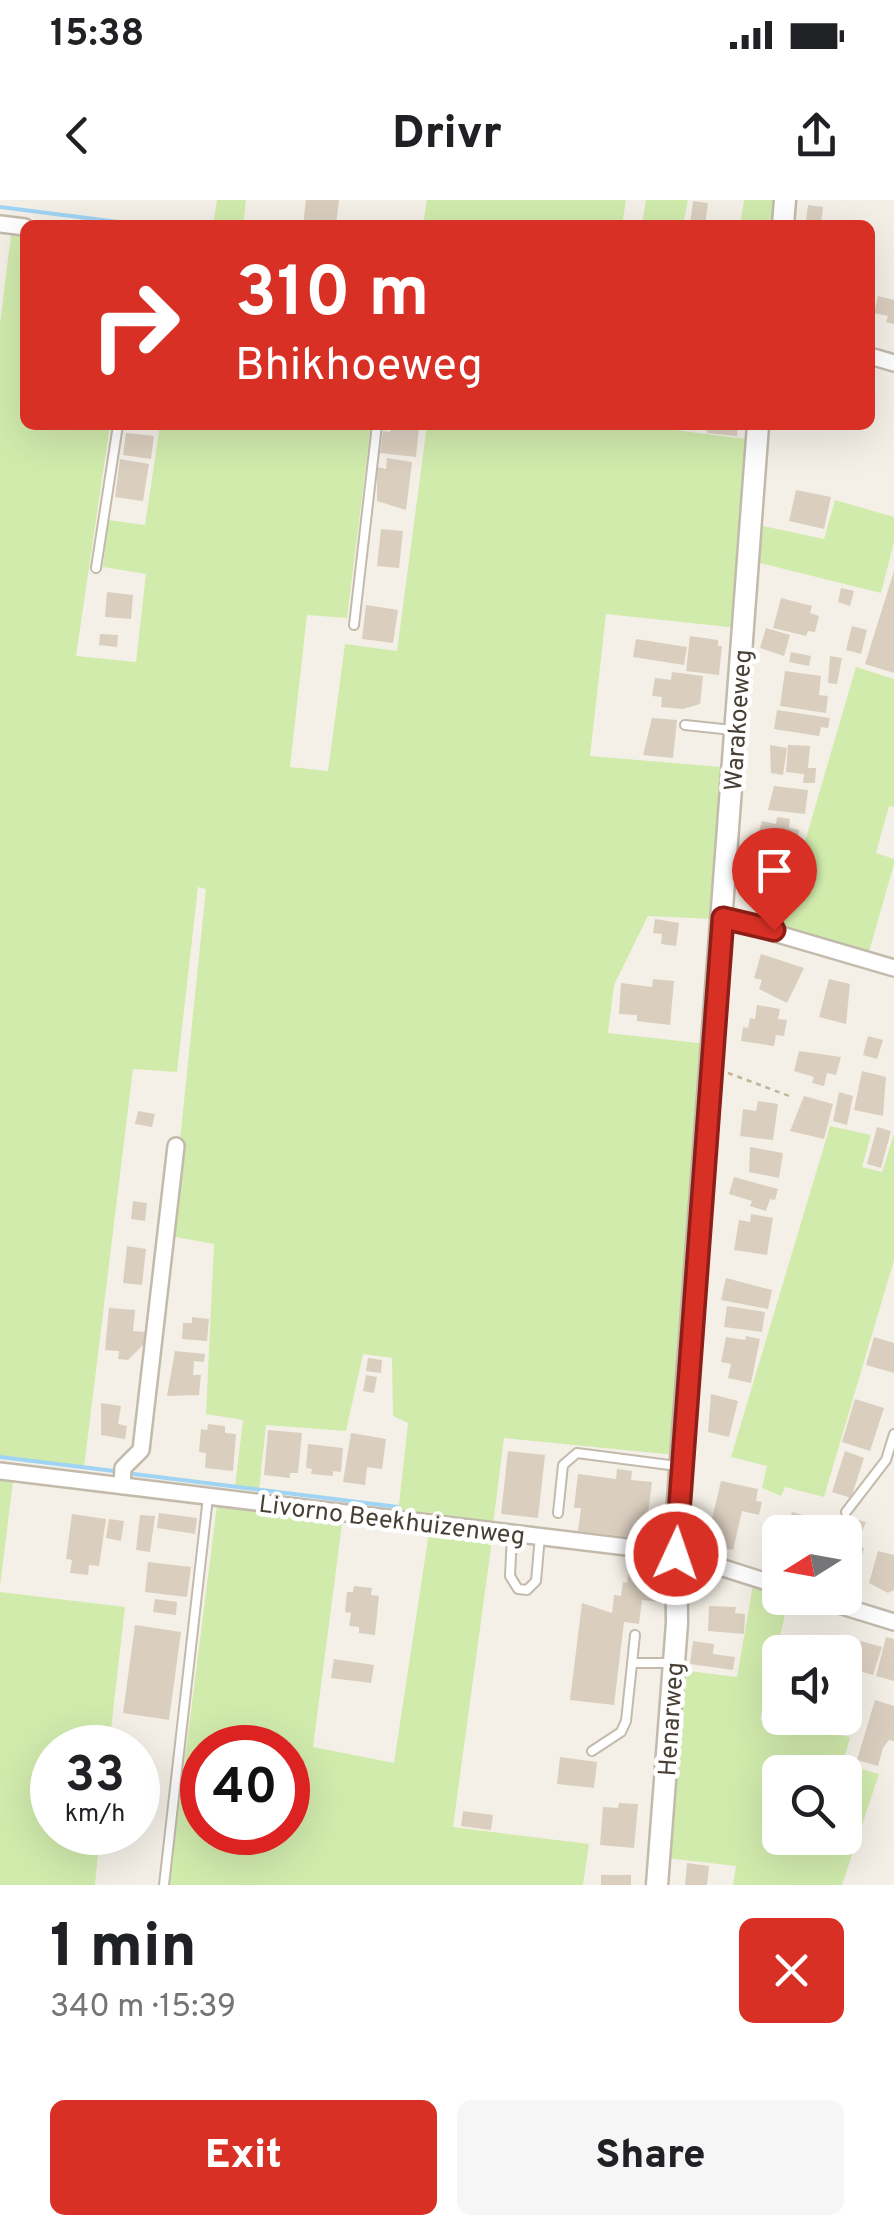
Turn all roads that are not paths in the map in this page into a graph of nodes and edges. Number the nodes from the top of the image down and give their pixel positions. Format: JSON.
{"nodes":[{"id":1,"x":117,"y":430,"type":"edge"},
{"id":2,"x":376,"y":430,"type":"edge"},
{"id":3,"x":758,"y":430,"type":"edge"},
{"id":4,"x":96,"y":568,"type":"dead end"},
{"id":5,"x":354,"y":625,"type":"dead end"},
{"id":6,"x":685,"y":725,"type":"dead end"},
{"id":7,"x":736,"y":730,"type":"junction"},
{"id":8,"x":723,"y":918,"type":"junction"},
{"id":9,"x":894,"y":968,"type":"edge"},
{"id":10,"x":176,"y":1146,"type":"dead end"},
{"id":11,"x":894,"y":1434,"type":"edge"},
{"id":12,"x":681,"y":1466,"type":"junction"},
{"id":13,"x":0,"y":1472,"type":"edge"},
{"id":14,"x":122,"y":1486,"type":"junction"},
{"id":15,"x":208,"y":1497,"type":"junction"},
{"id":16,"x":846,"y":1512,"type":"dead end"},
{"id":17,"x":558,"y":1513,"type":"dead end"},
{"id":18,"x":512,"y":1533,"type":"junction"},
{"id":19,"x":540,"y":1536,"type":"junction"},
{"id":20,"x":676,"y":1554,"type":"junction"},
{"id":21,"x":762,"y":1580,"type":"edge"},
{"id":22,"x":862,"y":1612,"type":"edge"},
{"id":23,"x":894,"y":1622,"type":"edge"},
{"id":24,"x":635,"y":1635,"type":"dead end"},
{"id":25,"x":634,"y":1664,"type":"junction"},
{"id":26,"x":674,"y":1664,"type":"junction"},
{"id":27,"x":592,"y":1751,"type":"dead end"},
{"id":28,"x":164,"y":1885,"type":"edge"},
{"id":29,"x":658,"y":1885,"type":"edge"}],
"edges":[{"from":1,"to":4,"type":"lane"},
{"from":2,"to":5,"type":"lane"},
{"from":3,"to":7,"type":"street","name":"Warakoeweg"},
{"from":6,"to":7,"type":"lane"},
{"from":7,"to":8,"type":"street","name":"Warakoeweg"},
{"from":8,"to":9,"type":"street"},
{"from":8,"to":12,"type":"street","name":"Warakoeweg"},
{"from":10,"to":14,"type":"street"},
{"from":11,"to":16,"type":"lane"},
{"from":12,"to":17,"type":"lane"},
{"from":12,"to":20,"type":"street","name":"Warakoeweg"},
{"from":13,"to":14,"type":"street","name":"Livorno Beekhuizenweg"},
{"from":14,"to":15,"type":"street","name":"Livorno Beekhuizenweg"},
{"from":15,"to":18,"type":"street","name":"Livorno Beekhuizenweg"},
{"from":15,"to":28,"type":"lane"},
{"from":18,"to":19,"type":"street","name":"Livorno Beekhuizenweg"},
{"from":18,"to":19,"type":"lane"},
{"from":19,"to":20,"type":"street","name":"Livorno Beekhuizenweg"},
{"from":20,"to":21,"type":"street","name":"Livorno Beekhuizenweg"},
{"from":20,"to":26,"type":"street","name":"Henarweg"},
{"from":22,"to":23,"type":"street"},
{"from":24,"to":25,"type":"lane"},
{"from":25,"to":26,"type":"lane"},
{"from":25,"to":27,"type":"lane"},
{"from":26,"to":29,"type":"street","name":"Henarweg"}]}
